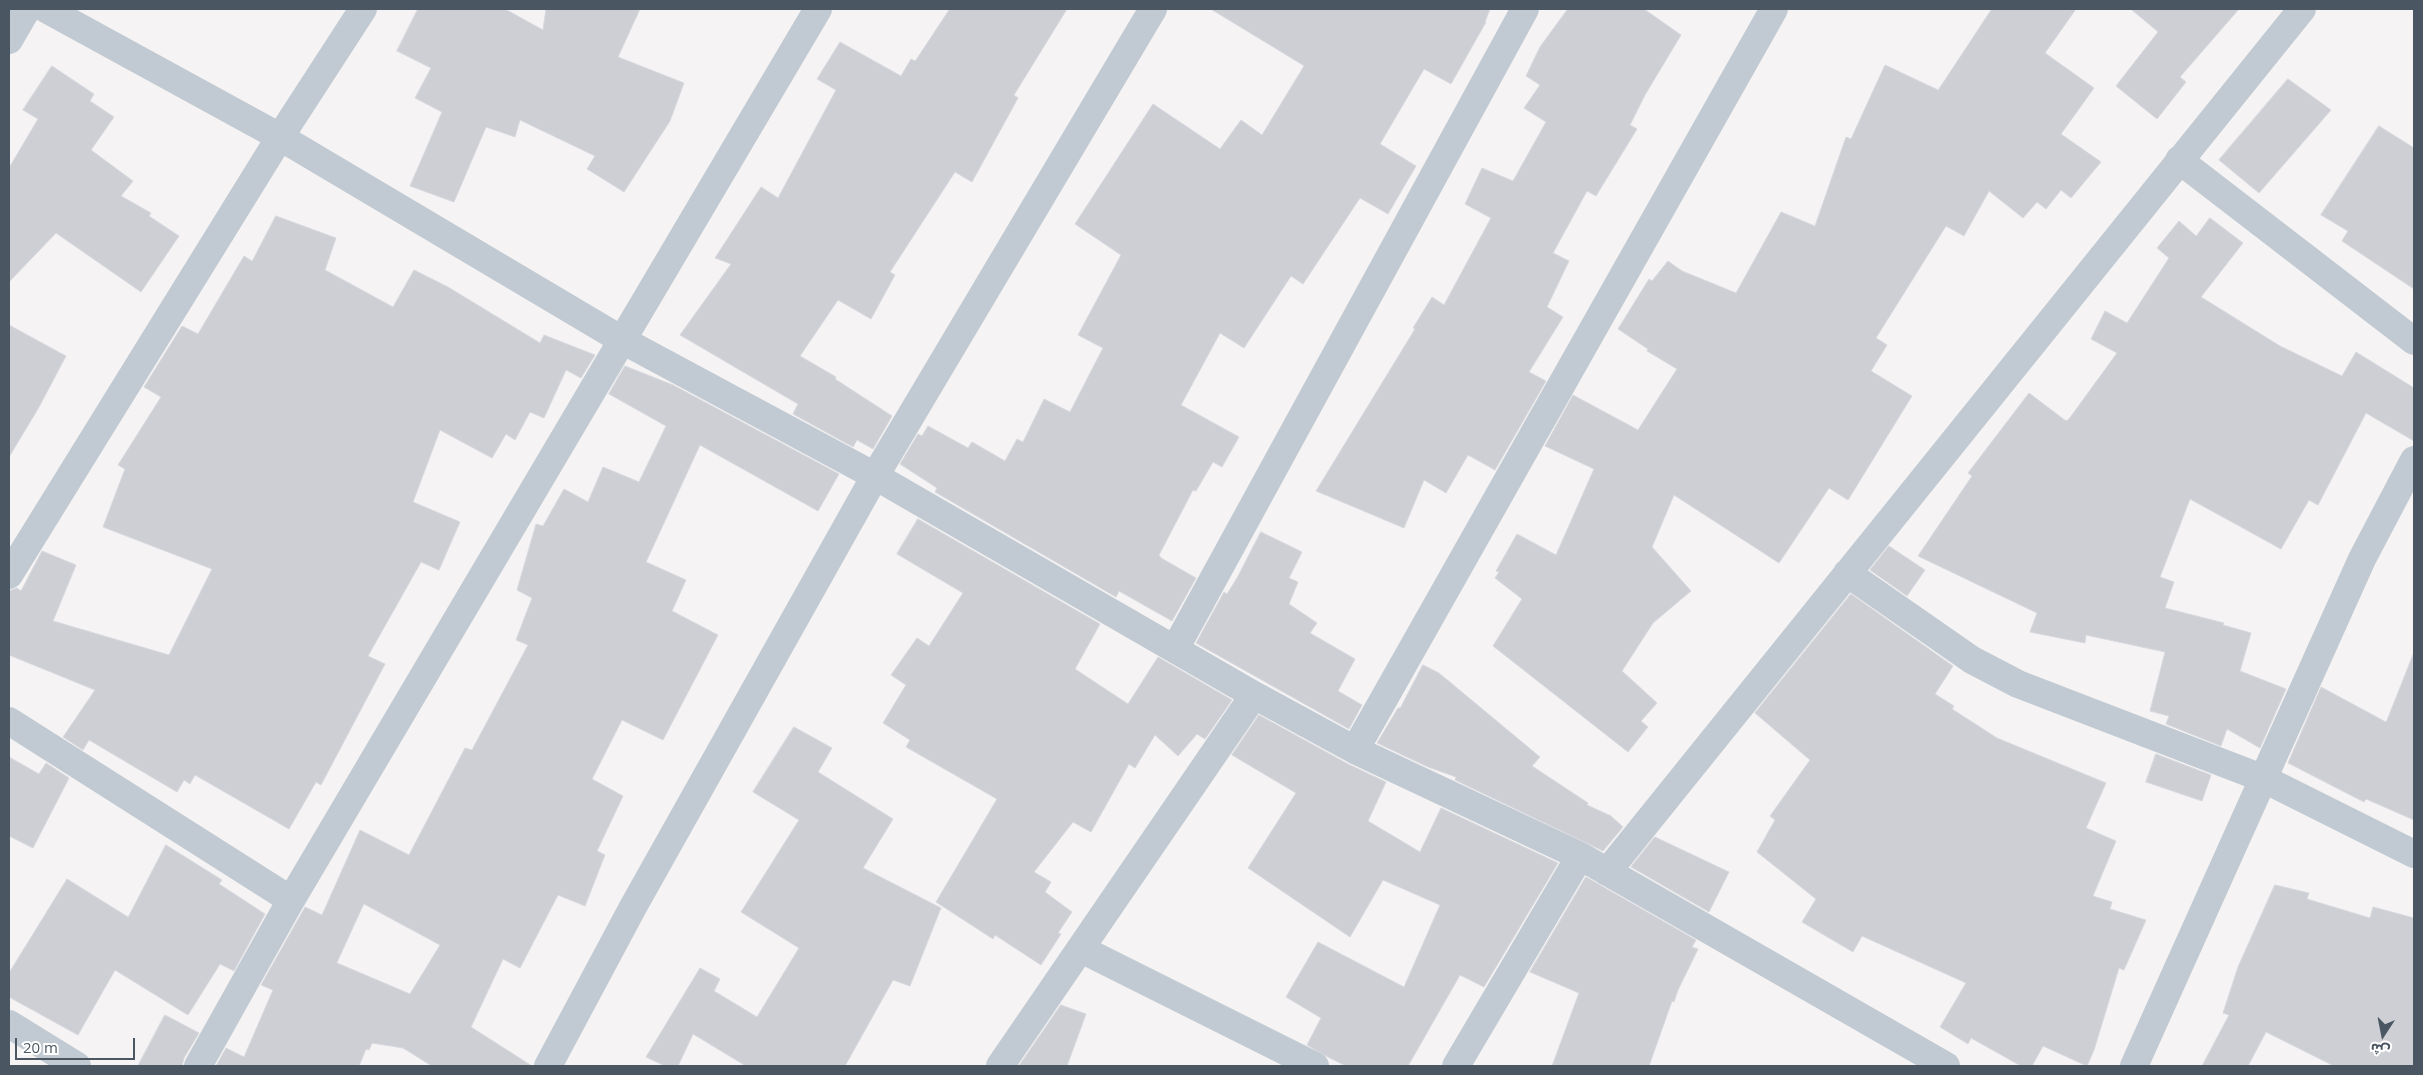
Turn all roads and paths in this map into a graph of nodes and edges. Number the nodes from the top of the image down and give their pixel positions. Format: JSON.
{"nodes":[{"id":1,"x":27,"y":9,"type":"edge"},
{"id":2,"x":46,"y":9,"type":"edge"},
{"id":3,"x":363,"y":9,"type":"edge"},
{"id":4,"x":818,"y":9,"type":"edge"},
{"id":5,"x":1151,"y":9,"type":"edge"},
{"id":6,"x":1525,"y":9,"type":"edge"},
{"id":7,"x":1774,"y":9,"type":"edge"},
{"id":8,"x":2302,"y":9,"type":"edge"},
{"id":9,"x":9,"y":40,"type":"edge"},
{"id":10,"x":280,"y":137,"type":"junction"},
{"id":11,"x":2180,"y":160,"type":"junction"},
{"id":12,"x":622,"y":340,"type":"junction"},
{"id":13,"x":2414,"y":341,"type":"edge"},
{"id":14,"x":2414,"y":460,"type":"edge"},
{"id":15,"x":874,"y":476,"type":"junction"},
{"id":16,"x":1847,"y":573,"type":"junction"},
{"id":17,"x":9,"y":574,"type":"edge"},
{"id":18,"x":1175,"y":649,"type":"junction"},
{"id":19,"x":1254,"y":695,"type":"junction"},
{"id":20,"x":9,"y":721,"type":"edge"},
{"id":21,"x":1355,"y":750,"type":"junction"},
{"id":22,"x":2262,"y":778,"type":"junction"},
{"id":23,"x":2414,"y":854,"type":"edge"},
{"id":24,"x":1580,"y":856,"type":"junction"},
{"id":25,"x":1607,"y":872,"type":"junction"},
{"id":26,"x":291,"y":900,"type":"junction"},
{"id":27,"x":1081,"y":949,"type":"junction"},
{"id":28,"x":9,"y":1024,"type":"edge"},
{"id":29,"x":78,"y":1066,"type":"edge"},
{"id":30,"x":198,"y":1066,"type":"edge"},
{"id":31,"x":548,"y":1066,"type":"edge"},
{"id":32,"x":1000,"y":1066,"type":"edge"},
{"id":33,"x":1315,"y":1066,"type":"edge"},
{"id":34,"x":1456,"y":1066,"type":"edge"},
{"id":35,"x":1946,"y":1066,"type":"edge"},
{"id":36,"x":2134,"y":1066,"type":"edge"}],
"edges":[{"from":1,"to":9,"type":"street"},
{"from":2,"to":10,"type":"street"},
{"from":3,"to":10,"type":"street"},
{"from":4,"to":12,"type":"street"},
{"from":5,"to":15,"type":"street"},
{"from":6,"to":18,"type":"street"},
{"from":7,"to":21,"type":"street"},
{"from":8,"to":11,"type":"street"},
{"from":10,"to":12,"type":"street"},
{"from":10,"to":17,"type":"street"},
{"from":11,"to":13,"type":"street"},
{"from":11,"to":16,"type":"street"},
{"from":12,"to":15,"type":"street"},
{"from":12,"to":26,"type":"street"},
{"from":14,"to":22,"type":"street"},
{"from":15,"to":18,"type":"street"},
{"from":15,"to":31,"type":"street"},
{"from":16,"to":22,"type":"street"},
{"from":16,"to":25,"type":"street"},
{"from":18,"to":19,"type":"street"},
{"from":19,"to":21,"type":"street"},
{"from":19,"to":27,"type":"street"},
{"from":20,"to":26,"type":"street"},
{"from":21,"to":24,"type":"street"},
{"from":22,"to":23,"type":"street"},
{"from":22,"to":36,"type":"street"},
{"from":24,"to":25,"type":"street"},
{"from":24,"to":34,"type":"street"},
{"from":25,"to":35,"type":"street"},
{"from":26,"to":30,"type":"street"},
{"from":27,"to":32,"type":"street"},
{"from":27,"to":33,"type":"street"},
{"from":28,"to":29,"type":"street"}]}
